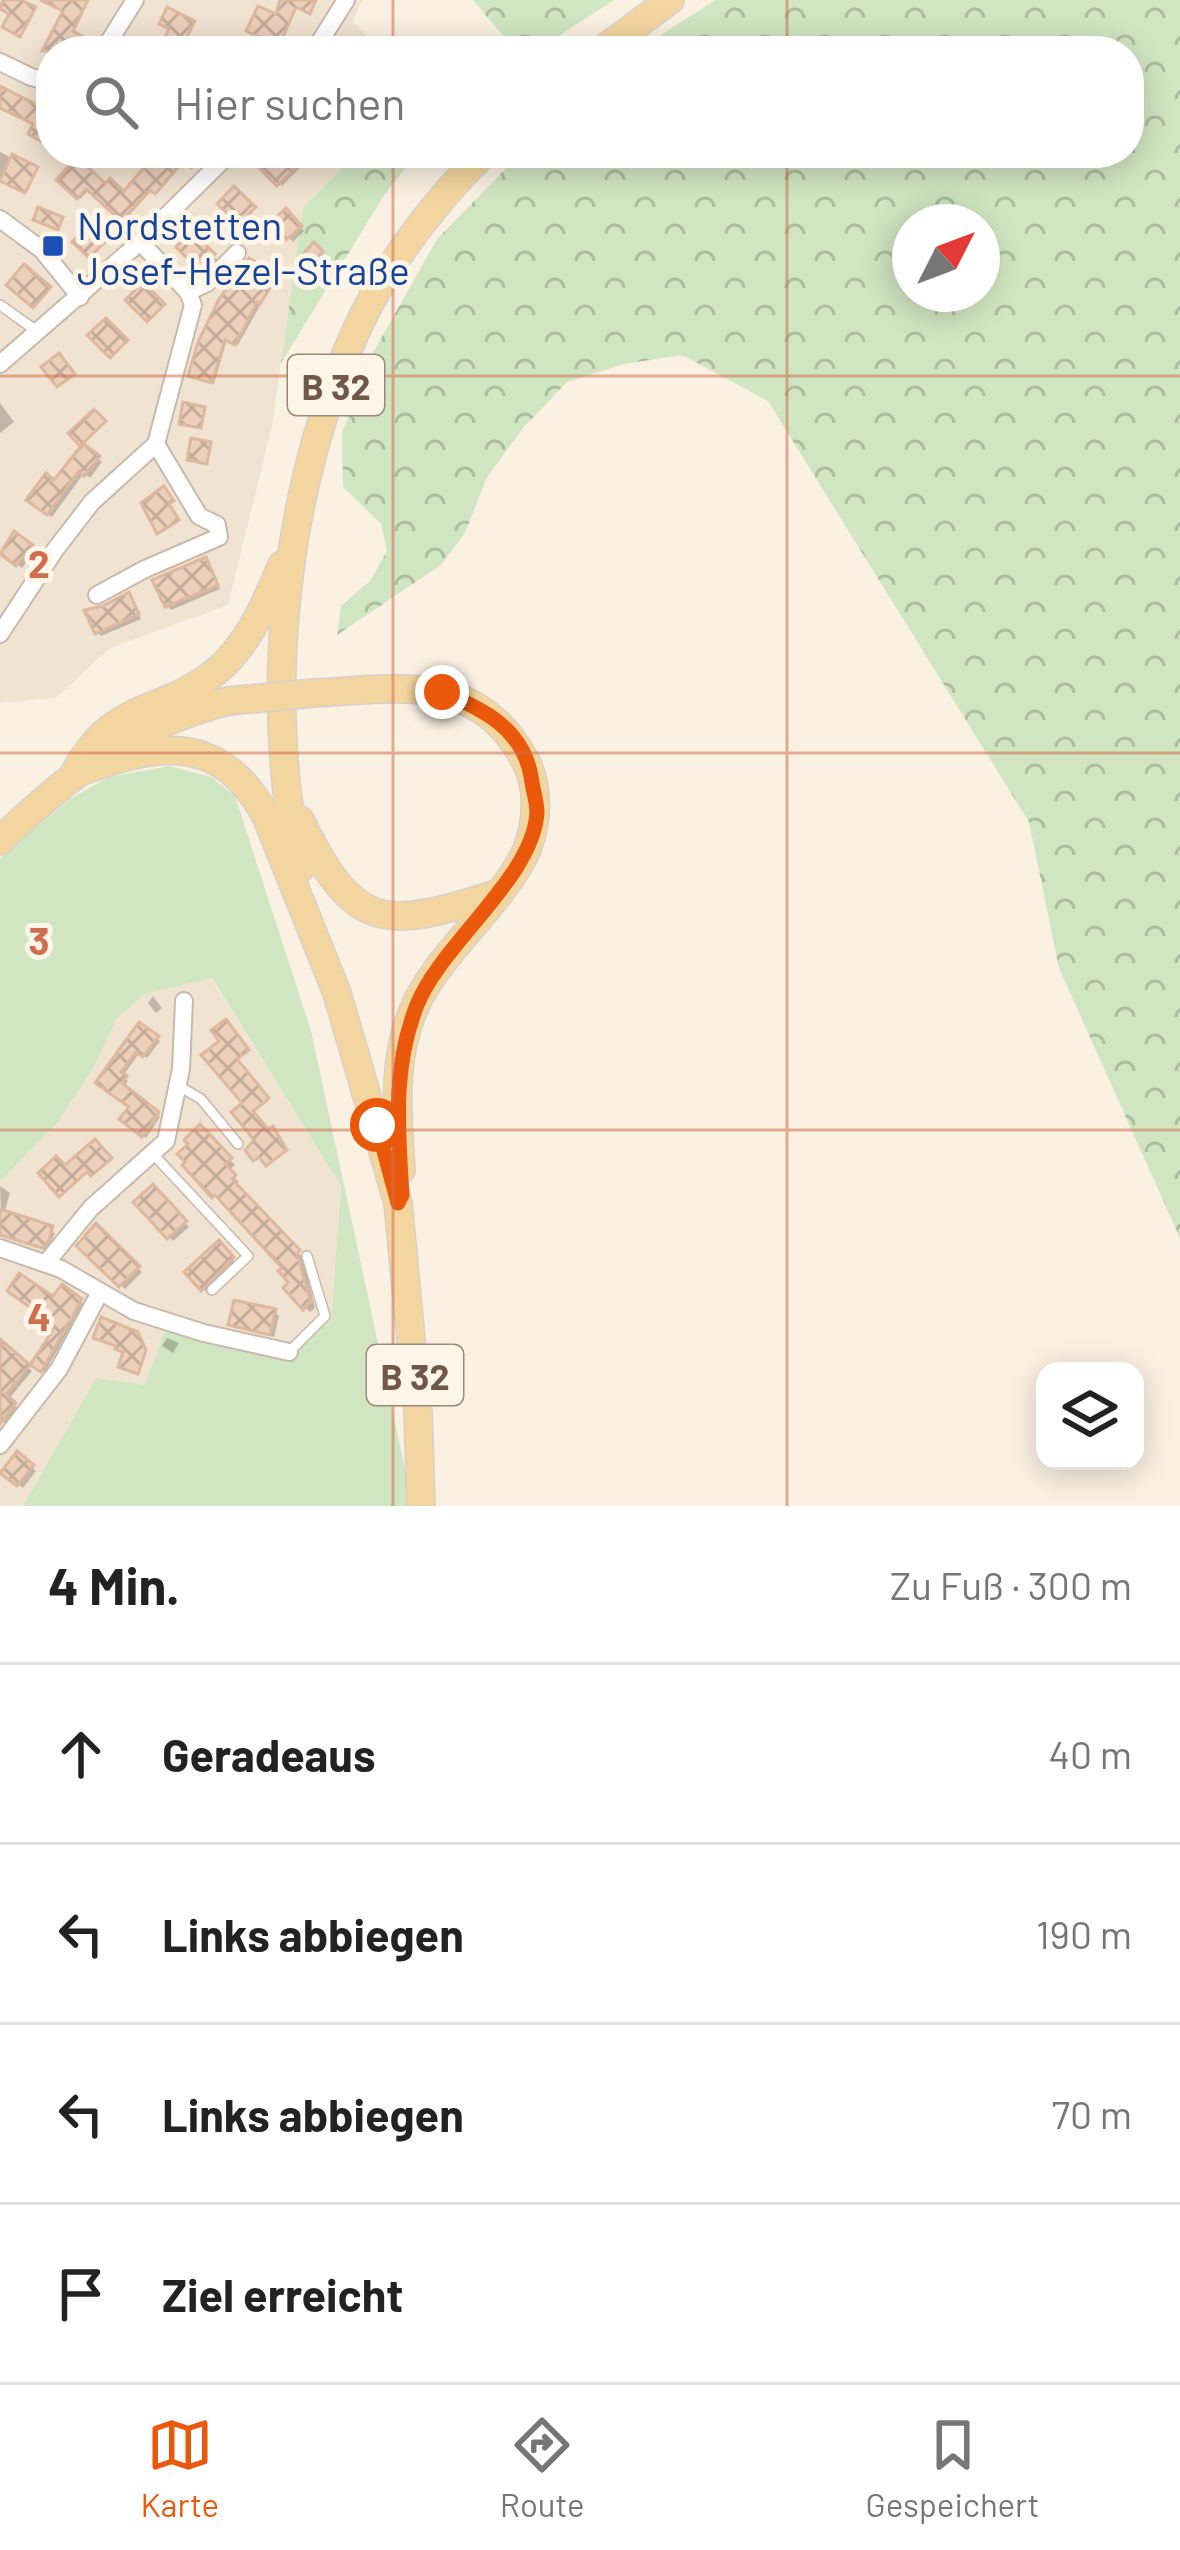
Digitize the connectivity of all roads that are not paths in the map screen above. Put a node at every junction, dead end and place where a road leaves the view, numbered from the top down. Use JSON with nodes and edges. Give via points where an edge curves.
{"nodes":[{"id":1,"x":135,"y":0,"type":"edge"},
{"id":2,"x":346,"y":0,"type":"edge"},
{"id":3,"x":670,"y":0,"type":"edge"},
{"id":4,"x":112,"y":36,"type":"edge"},
{"id":5,"x":323,"y":36,"type":"edge"},
{"id":6,"x":622,"y":36,"type":"edge"},
{"id":7,"x":0,"y":62,"type":"edge"},
{"id":8,"x":36,"y":78,"type":"edge"},
{"id":9,"x":215,"y":168,"type":"edge"},
{"id":10,"x":471,"y":168,"type":"edge"},
{"id":11,"x":0,"y":219,"type":"edge"},
{"id":12,"x":140,"y":242,"type":"junction"},
{"id":13,"x":237,"y":254,"type":"dead end"},
{"id":14,"x":188,"y":292,"type":"junction"},
{"id":15,"x":80,"y":297,"type":"junction"},
{"id":16,"x":0,"y":305,"type":"edge"},
{"id":17,"x":38,"y":332,"type":"junction"},
{"id":18,"x":0,"y":364,"type":"edge"},
{"id":19,"x":156,"y":444,"type":"junction"},
{"id":20,"x":299,"y":522,"type":"junction"},
{"id":21,"x":97,"y":595,"type":"dead end"},
{"id":22,"x":0,"y":634,"type":"edge"},
{"id":23,"x":74,"y":774,"type":"junction"},
{"id":24,"x":291,"y":802,"type":"junction"},
{"id":25,"x":0,"y":841,"type":"edge"},
{"id":26,"x":496,"y":894,"type":"junction"},
{"id":27,"x":314,"y":930,"type":"junction"},
{"id":28,"x":184,"y":1001,"type":"dead end"},
{"id":29,"x":179,"y":1086,"type":"junction"},
{"id":30,"x":238,"y":1144,"type":"dead end"},
{"id":31,"x":153,"y":1154,"type":"junction"},
{"id":32,"x":398,"y":1203,"type":"junction"},
{"id":33,"x":0,"y":1248,"type":"edge"},
{"id":34,"x":307,"y":1256,"type":"dead end"},
{"id":35,"x":46,"y":1263,"type":"junction"},
{"id":36,"x":212,"y":1290,"type":"dead end"},
{"id":37,"x":99,"y":1294,"type":"junction"},
{"id":38,"x":289,"y":1352,"type":"joint"},
{"id":39,"x":0,"y":1445,"type":"edge"},
{"id":40,"x":422,"y":1506,"type":"edge"}],
"edges":[{"from":1,"to":4,"type":"street"},
{"from":2,"to":5,"type":"street"},
{"from":3,"to":6,"type":"main road"},
{"from":7,"to":8,"type":"street"},
{"from":9,"to":12,"type":"street"},
{"from":10,"to":20,"type":"main road","number":"B 32","via":[[409,242],[356,330],[322,421]]},
{"from":11,"to":15,"type":"street","via":[[42,250]]},
{"from":12,"to":14,"type":"street"},
{"from":12,"to":15,"type":"street"},
{"from":13,"to":14,"type":"street"},
{"from":14,"to":19,"type":"street","via":[[191,322]]},
{"from":15,"to":17,"type":"street"},
{"from":16,"to":17,"type":"lane"},
{"from":17,"to":18,"type":"street"},
{"from":19,"to":21,"type":"street","via":[[219,537]]},
{"from":19,"to":22,"type":"street","via":[[92,502]]},
{"from":20,"to":23,"type":"main road","via":[[262,612],[225,664],[119,719]]},
{"from":20,"to":24,"type":"main road","number":"B 32","via":[[282,657]]},
{"from":23,"to":25,"type":"main road"},
{"from":23,"to":26,"type":"main road","bridge":true,"via":[[130,739],[228,701],[442,692],[488,710],[529,767],[537,813],[526,852]]},
{"from":23,"to":27,"type":"main road","via":[[170,748],[212,758],[254,794]]},
{"from":24,"to":26,"type":"main road","via":[[327,875],[377,913],[429,915]]},
{"from":24,"to":27,"type":"main road","number":"B 32"},
{"from":26,"to":32,"type":"main road","via":[[419,999],[401,1049]]},
{"from":27,"to":32,"type":"main road","number":"B 32"},
{"from":28,"to":29,"type":"street"},
{"from":29,"to":30,"type":"lane","via":[[201,1099]]},
{"from":29,"to":31,"type":"street","via":[[172,1129]]},
{"from":31,"to":35,"type":"street","via":[[91,1208]]},
{"from":31,"to":36,"type":"lane","via":[[248,1256]]},
{"from":32,"to":40,"type":"main road","number":"B 32"},
{"from":33,"to":35,"type":"street"},
{"from":34,"to":38,"type":"lane","via":[[325,1316]]},
{"from":35,"to":37,"type":"street"},
{"from":37,"to":38,"type":"street","via":[[182,1326]]},
{"from":37,"to":39,"type":"street","via":[[59,1369]]}]}
